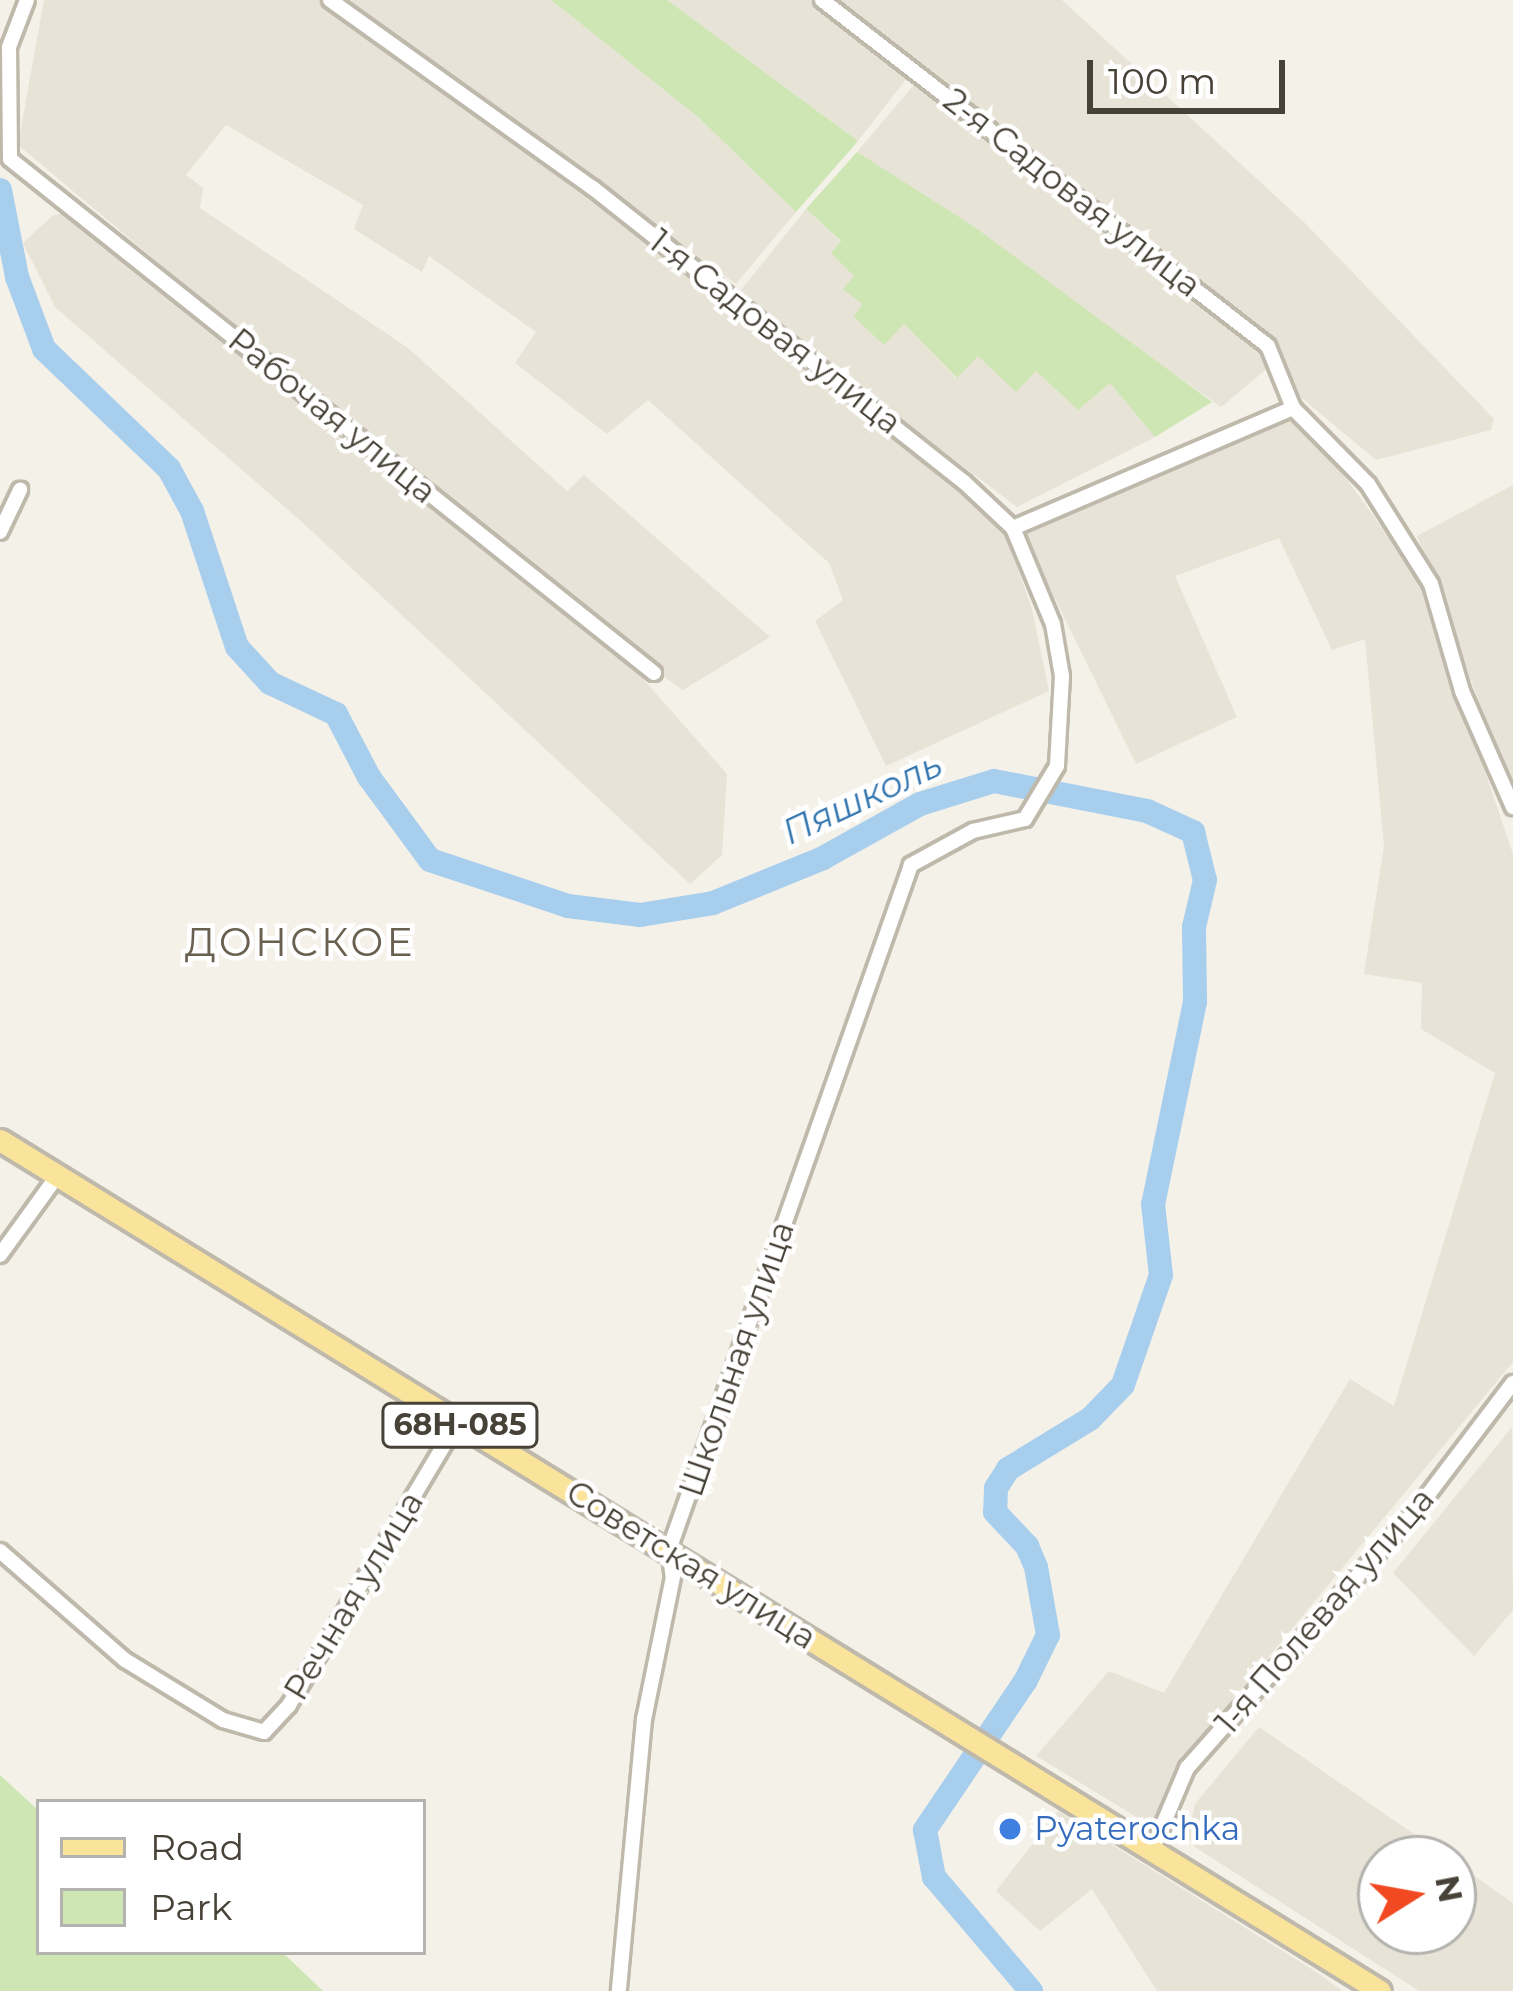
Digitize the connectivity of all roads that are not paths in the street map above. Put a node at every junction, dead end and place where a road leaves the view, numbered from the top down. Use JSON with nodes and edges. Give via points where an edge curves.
{"nodes":[{"id":1,"x":27,"y":0,"type":"edge"},
{"id":2,"x":331,"y":0,"type":"edge"},
{"id":3,"x":823,"y":0,"type":"edge"},
{"id":4,"x":5,"y":161,"type":"edge"},
{"id":5,"x":1293,"y":408,"type":"junction"},
{"id":6,"x":20,"y":490,"type":"dead end"},
{"id":7,"x":1013,"y":528,"type":"junction"},
{"id":8,"x":0,"y":532,"type":"edge"},
{"id":9,"x":654,"y":674,"type":"dead end"},
{"id":10,"x":1513,"y":807,"type":"edge"},
{"id":11,"x":1025,"y":819,"type":"joint"},
{"id":12,"x":0,"y":1140,"type":"edge"},
{"id":13,"x":58,"y":1175,"type":"junction"},
{"id":14,"x":0,"y":1255,"type":"edge"},
{"id":15,"x":1510,"y":1394,"type":"edge"},
{"id":16,"x":457,"y":1423,"type":"junction"},
{"id":17,"x":669,"y":1550,"type":"junction"},
{"id":18,"x":0,"y":1551,"type":"edge"},
{"id":19,"x":1153,"y":1848,"type":"junction"},
{"id":20,"x":619,"y":1991,"type":"edge"},
{"id":21,"x":1380,"y":1991,"type":"edge"}],
"edges":[{"from":1,"to":4,"type":"street","via":[[9,47]]},
{"from":2,"to":7,"type":"street","name":"1-я Садовая улица","via":[[593,188]]},
{"from":3,"to":5,"type":"street","name":"2-я Садовая улица","via":[[1268,346]]},
{"from":4,"to":9,"type":"street","name":"Рабочая улица"},
{"from":5,"to":7,"type":"street"},
{"from":5,"to":10,"type":"street","via":[[1368,484],[1431,584],[1462,691]]},
{"from":6,"to":8,"type":"street"},
{"from":7,"to":11,"type":"street","name":"1-я Садовая улица","via":[[1053,624],[1062,676],[1057,766]]},
{"from":11,"to":17,"type":"street","name":"Школьная улица","via":[[973,831],[911,865]]},
{"from":12,"to":13,"type":"main road","name":"Советская улица","number":"68Н-085"},
{"from":13,"to":14,"type":"street"},
{"from":13,"to":16,"type":"main road","name":"Советская улица","number":"68Н-085"},
{"from":15,"to":19,"type":"street","name":"1-я Полевая улица","via":[[1187,1768]]},
{"from":16,"to":17,"type":"main road","name":"Советская улица","number":"68Н-085"},
{"from":16,"to":18,"type":"street","name":"Речная улица","via":[[289,1705],[263,1732],[235,1726],[125,1660]]},
{"from":17,"to":19,"type":"main road","name":"Советская улица","number":"68Н-085"},
{"from":17,"to":20,"type":"street","name":"Школьная улица","via":[[673,1577],[644,1719]]},
{"from":19,"to":21,"type":"main road","name":"Советская улица","number":"68Н-085"}]}
